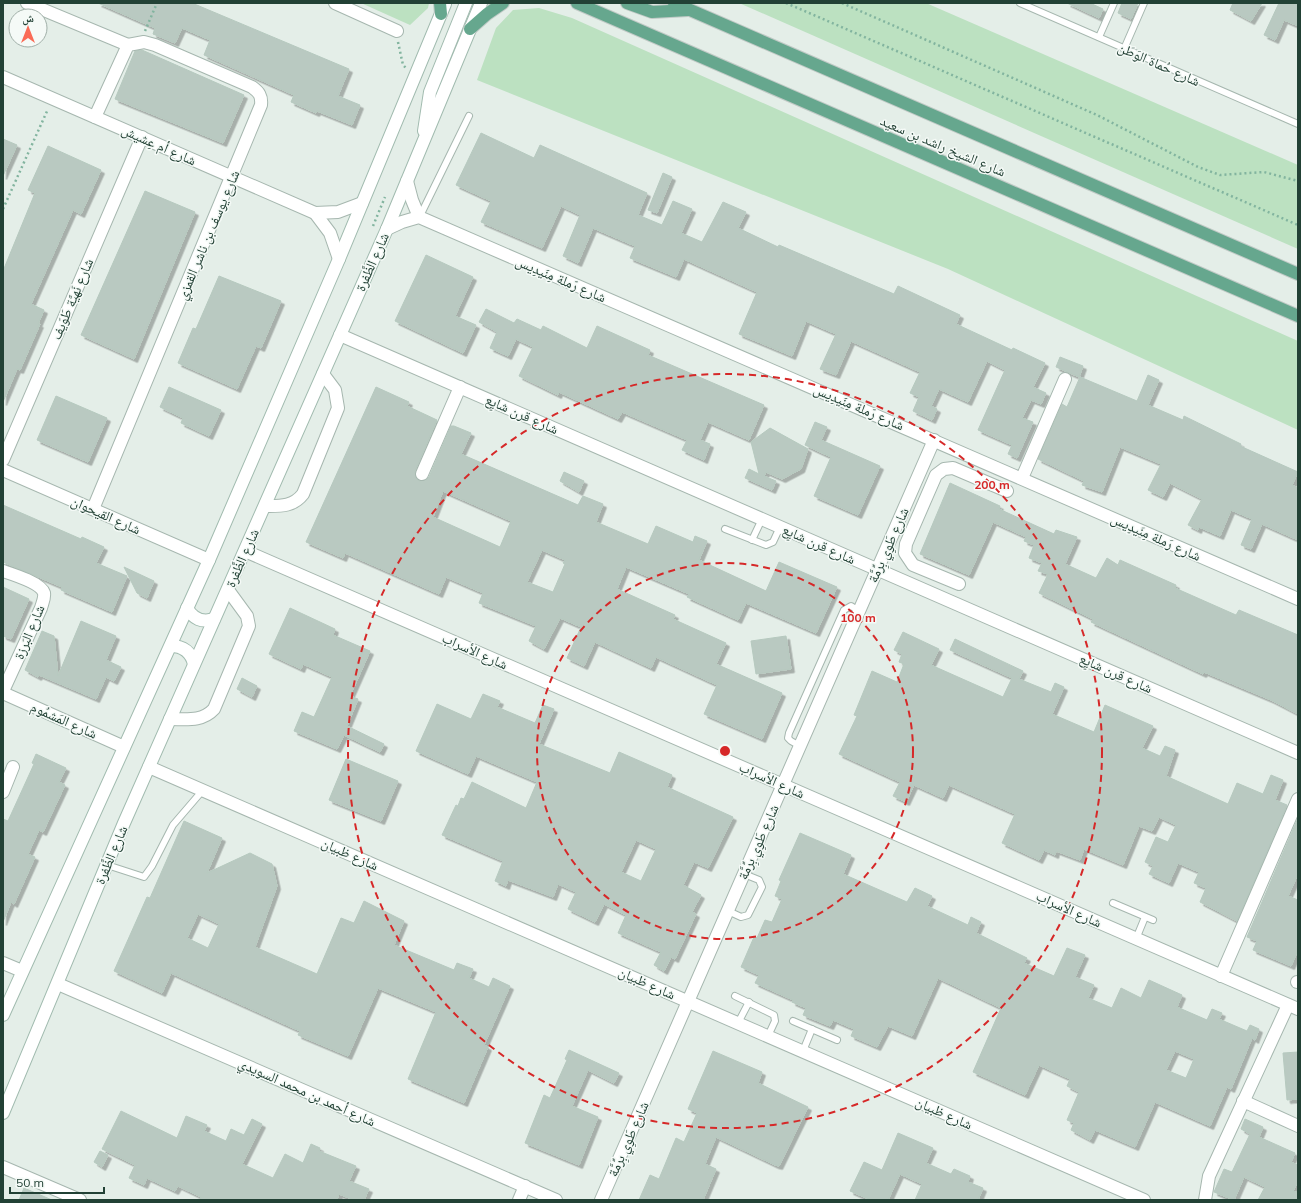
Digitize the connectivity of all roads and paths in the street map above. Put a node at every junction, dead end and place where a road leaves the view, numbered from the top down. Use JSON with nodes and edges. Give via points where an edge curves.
{"nodes":[{"id":1,"x":27,"y":3,"type":"edge"},
{"id":2,"x":156,"y":3,"type":"edge"},
{"id":3,"x":335,"y":3,"type":"edge"},
{"id":4,"x":466,"y":3,"type":"edge"},
{"id":5,"x":481,"y":3,"type":"edge"},
{"id":6,"x":503,"y":3,"type":"edge"},
{"id":7,"x":577,"y":3,"type":"edge"},
{"id":8,"x":627,"y":3,"type":"edge"},
{"id":9,"x":674,"y":3,"type":"edge"},
{"id":10,"x":786,"y":3,"type":"edge"},
{"id":11,"x":842,"y":3,"type":"edge"},
{"id":12,"x":1020,"y":3,"type":"edge"},
{"id":13,"x":1114,"y":3,"type":"edge"},
{"id":14,"x":1144,"y":3,"type":"edge"},
{"id":15,"x":442,"y":7,"type":"edge"},
{"id":16,"x":689,"y":10,"type":"junction"},
{"id":17,"x":470,"y":28,"type":"junction"},
{"id":18,"x":397,"y":31,"type":"joint"},
{"id":19,"x":1099,"y":37,"type":"junction"},
{"id":20,"x":132,"y":43,"type":"junction"},
{"id":21,"x":1124,"y":48,"type":"junction"},
{"id":22,"x":3,"y":76,"type":"edge"},
{"id":23,"x":415,"y":77,"type":"junction"},
{"id":24,"x":52,"y":98,"type":"junction"},
{"id":25,"x":469,"y":116,"type":"dead end"},
{"id":26,"x":95,"y":117,"type":"junction"},
{"id":27,"x":1298,"y":124,"type":"edge"},
{"id":28,"x":142,"y":137,"type":"junction"},
{"id":29,"x":423,"y":143,"type":"junction"},
{"id":30,"x":232,"y":177,"type":"junction"},
{"id":31,"x":407,"y":181,"type":"junction"},
{"id":32,"x":1298,"y":181,"type":"edge"},
{"id":33,"x":385,"y":197,"type":"dead end"},
{"id":34,"x":362,"y":203,"type":"junction"},
{"id":35,"x":3,"y":208,"type":"edge"},
{"id":36,"x":315,"y":213,"type":"junction"},
{"id":37,"x":419,"y":217,"type":"junction"},
{"id":38,"x":1298,"y":225,"type":"edge"},
{"id":39,"x":373,"y":226,"type":"dead end"},
{"id":40,"x":387,"y":229,"type":"junction"},
{"id":41,"x":339,"y":259,"type":"junction"},
{"id":42,"x":1298,"y":274,"type":"edge"},
{"id":43,"x":1298,"y":316,"type":"edge"},
{"id":44,"x":340,"y":335,"type":"junction"},
{"id":45,"x":323,"y":374,"type":"junction"},
{"id":46,"x":1065,"y":379,"type":"dead end"},
{"id":47,"x":460,"y":387,"type":"junction"},
{"id":48,"x":934,"y":440,"type":"junction"},
{"id":49,"x":3,"y":460,"type":"edge"},
{"id":50,"x":3,"y":470,"type":"edge"},
{"id":51,"x":422,"y":474,"type":"dead end"},
{"id":52,"x":1022,"y":478,"type":"junction"},
{"id":53,"x":1007,"y":491,"type":"dead end"},
{"id":54,"x":906,"y":503,"type":"junction"},
{"id":55,"x":265,"y":506,"type":"junction"},
{"id":56,"x":93,"y":509,"type":"junction"},
{"id":57,"x":921,"y":509,"type":"junction"},
{"id":58,"x":762,"y":519,"type":"junction"},
{"id":59,"x":780,"y":527,"type":"junction"},
{"id":60,"x":725,"y":529,"type":"dead end"},
{"id":61,"x":752,"y":540,"type":"junction"},
{"id":62,"x":245,"y":551,"type":"junction"},
{"id":63,"x":209,"y":560,"type":"junction"},
{"id":64,"x":877,"y":569,"type":"junction"},
{"id":65,"x":3,"y":571,"type":"edge"},
{"id":66,"x":959,"y":584,"type":"dead end"},
{"id":67,"x":228,"y":590,"type":"junction"},
{"id":68,"x":1298,"y":598,"type":"edge"},
{"id":69,"x":187,"y":608,"type":"junction"},
{"id":70,"x":214,"y":619,"type":"junction"},
{"id":71,"x":171,"y":646,"type":"junction"},
{"id":72,"x":194,"y":664,"type":"junction"},
{"id":73,"x":3,"y":692,"type":"edge"},
{"id":74,"x":170,"y":719,"type":"junction"},
{"id":75,"x":124,"y":748,"type":"junction"},
{"id":76,"x":1298,"y":753,"type":"edge"},
{"id":77,"x":13,"y":767,"type":"dead end"},
{"id":78,"x":149,"y":767,"type":"junction"},
{"id":79,"x":783,"y":785,"type":"junction"},
{"id":80,"x":203,"y":790,"type":"junction"},
{"id":81,"x":3,"y":792,"type":"edge"},
{"id":82,"x":1298,"y":799,"type":"edge"},
{"id":83,"x":107,"y":865,"type":"junction"},
{"id":84,"x":744,"y":874,"type":"junction"},
{"id":85,"x":1113,"y":903,"type":"dead end"},
{"id":86,"x":728,"y":911,"type":"junction"},
{"id":87,"x":1145,"y":917,"type":"junction"},
{"id":88,"x":1153,"y":920,"type":"dead end"},
{"id":89,"x":1136,"y":939,"type":"junction"},
{"id":90,"x":3,"y":963,"type":"edge"},
{"id":91,"x":22,"y":971,"type":"junction"},
{"id":92,"x":1222,"y":976,"type":"junction"},
{"id":93,"x":58,"y":984,"type":"junction"},
{"id":94,"x":735,"y":996,"type":"dead end"},
{"id":95,"x":688,"y":1001,"type":"junction"},
{"id":96,"x":749,"y":1002,"type":"junction"},
{"id":97,"x":1293,"y":1007,"type":"edge"},
{"id":98,"x":3,"y":1015,"type":"edge"},
{"id":99,"x":793,"y":1021,"type":"dead end"},
{"id":100,"x":738,"y":1023,"type":"junction"},
{"id":101,"x":812,"y":1029,"type":"junction"},
{"id":102,"x":768,"y":1036,"type":"junction"},
{"id":103,"x":837,"y":1040,"type":"dead end"},
{"id":104,"x":803,"y":1051,"type":"junction"},
{"id":105,"x":1243,"y":1101,"type":"junction"},
{"id":106,"x":3,"y":1113,"type":"edge"},
{"id":107,"x":1298,"y":1126,"type":"edge"},
{"id":108,"x":3,"y":1167,"type":"edge"},
{"id":109,"x":525,"y":1186,"type":"junction"},
{"id":110,"x":80,"y":1200,"type":"edge"},
{"id":111,"x":519,"y":1200,"type":"edge"},
{"id":112,"x":556,"y":1200,"type":"edge"},
{"id":113,"x":601,"y":1200,"type":"edge"},
{"id":114,"x":1144,"y":1200,"type":"edge"},
{"id":115,"x":1205,"y":1200,"type":"edge"}],
"edges":[{"from":1,"to":20,"type":"street","name":"شارع يوسف بن ناشر القمزي"},
{"from":2,"to":20,"type":"path","via":[[144,35]]},
{"from":3,"to":18,"type":"street"},
{"from":4,"to":29,"type":"street","via":[[430,92]]},
{"from":5,"to":17,"type":"street","name":"شارع الظَّفرة"},
{"from":6,"to":17,"type":"main road"},
{"from":7,"to":43,"type":"main road","name":"شارع الشيخ راشد بن سعيد"},
{"from":8,"to":16,"type":"main road","via":[[652,12]]},
{"from":9,"to":16,"type":"main road","name":"شارع الشيخ راشد بن سعيد"},
{"from":10,"to":38,"type":"path"},
{"from":11,"to":32,"type":"path","via":[[1097,115],[1198,167],[1220,175],[1264,172]]},
{"from":12,"to":19,"type":"lane","name":"شارع حُماة الوَطَن"},
{"from":13,"to":19,"type":"lane"},
{"from":14,"to":21,"type":"lane"},
{"from":15,"to":23,"type":"street","name":"شارع الظَّفرة"},
{"from":16,"to":42,"type":"main road","name":"شارع الشيخ راشد بن سعيد"},
{"from":17,"to":29,"type":"street","name":"شارع الظَّفرة"},
{"from":18,"to":23,"type":"path","via":[[403,65]]},
{"from":19,"to":21,"type":"lane","name":"شارع حُماة الوَطَن"},
{"from":20,"to":26,"type":"street"},
{"from":20,"to":30,"type":"street","name":"شارع يوسف بن ناشر القمزي","via":[[155,45],[252,87],[260,94],[261,105]]},
{"from":21,"to":27,"type":"lane","name":"شارع حُماة الوَطَن"},
{"from":22,"to":24,"type":"street","name":"شارع أم عِشيش"},
{"from":23,"to":34,"type":"street","name":"شارع الظَّفرة"},
{"from":24,"to":26,"type":"street","name":"شارع أم عِشيش"},
{"from":24,"to":35,"type":"path"},
{"from":25,"to":37,"type":"lane"},
{"from":26,"to":28,"type":"street","name":"شارع أم عِشيش"},
{"from":28,"to":30,"type":"street","name":"شارع أم عِشيش"},
{"from":28,"to":49,"type":"street","name":"شارع نَهيَّة طَوَيف"},
{"from":29,"to":31,"type":"street","name":"شارع الظَّفرة"},
{"from":30,"to":36,"type":"street","name":"شارع أم عِشيش"},
{"from":30,"to":56,"type":"street","name":"شارع يوسف بن ناشر القمزي"},
{"from":31,"to":37,"type":"street"},
{"from":31,"to":40,"type":"street","name":"شارع الظَّفرة"},
{"from":33,"to":39,"type":"path"},
{"from":34,"to":36,"type":"street","name":"شارع أم عِشيش","via":[[338,212]]},
{"from":34,"to":41,"type":"street","name":"شارع الظَّفرة"},
{"from":36,"to":41,"type":"street","name":"شارع أم عِشيش","via":[[330,233]]},
{"from":37,"to":40,"type":"street"},
{"from":37,"to":48,"type":"street","name":"شارع رَملة مِنَيدِيس"},
{"from":40,"to":44,"type":"street","name":"شارع الظَّفرة"},
{"from":41,"to":63,"type":"street","name":"شارع الظَّفرة"},
{"from":44,"to":45,"type":"street","name":"شارع الظَّفرة"},
{"from":44,"to":47,"type":"street","name":"شارع قرن شايِع"},
{"from":45,"to":55,"type":"street","name":"شارع الظَّفرة"},
{"from":45,"to":55,"type":"street","via":[[335,390],[338,408],[303,494],[289,505]]},
{"from":46,"to":52,"type":"street"},
{"from":47,"to":51,"type":"street"},
{"from":47,"to":58,"type":"street","name":"شارع قرن شايِع"},
{"from":48,"to":52,"type":"street","name":"شارع رَملة مِنَيدِيس"},
{"from":48,"to":54,"type":"street","name":"شارع طَوِي بِرِّمَّة"},
{"from":50,"to":56,"type":"street","name":"شارع القيحوان"},
{"from":52,"to":68,"type":"street","name":"شارع رَملة مِنَيدِيس"},
{"from":53,"to":57,"type":"street","via":[[957,469],[948,468],[936,475]]},
{"from":54,"to":57,"type":"street"},
{"from":54,"to":64,"type":"street","name":"شارع طَوِي بِرِّمَّة"},
{"from":55,"to":62,"type":"street","name":"شارع الظَّفرة"},
{"from":56,"to":63,"type":"street","name":"شارع القيحوان"},
{"from":57,"to":66,"type":"street","via":[[906,544],[906,558],[913,564]]},
{"from":58,"to":59,"type":"street","name":"شارع قرن شايِع"},
{"from":58,"to":61,"type":"lane"},
{"from":59,"to":61,"type":"lane","via":[[770,544],[763,545]]},
{"from":59,"to":64,"type":"street","name":"شارع قرن شايِع"},
{"from":60,"to":61,"type":"lane"},
{"from":62,"to":67,"type":"street","name":"شارع الظَّفرة"},
{"from":62,"to":79,"type":"street","name":"شارع الأسراب"},
{"from":63,"to":69,"type":"street","name":"شارع الظَّفرة"},
{"from":64,"to":76,"type":"street","name":"شارع قرن شايِع"},
{"from":64,"to":79,"type":"street","name":"شارع طَوِي بِرِّمَّة"},
{"from":65,"to":73,"type":"street","name":"شارع البَرزة","via":[[33,583],[44,593],[41,608]]},
{"from":67,"to":70,"type":"street","name":"شارع الظَّفرة"},
{"from":67,"to":74,"type":"street","via":[[247,616],[249,626],[214,709],[200,719]]},
{"from":69,"to":70,"type":"street","via":[[198,620]]},
{"from":69,"to":71,"type":"street","name":"شارع الظَّفرة"},
{"from":70,"to":72,"type":"street","name":"شارع الظَّفرة"},
{"from":71,"to":72,"type":"street","via":[[186,650],[193,658]]},
{"from":71,"to":75,"type":"street","name":"شارع الظَّفرة"},
{"from":72,"to":74,"type":"street","name":"شارع الظَّفرة"},
{"from":73,"to":75,"type":"street","name":"شارع المَشمُوم"},
{"from":74,"to":78,"type":"street","name":"شارع الظَّفرة"},
{"from":75,"to":91,"type":"street","name":"شارع الظَّفرة"},
{"from":77,"to":81,"type":"street"},
{"from":78,"to":80,"type":"street","name":"شارع ظبيان"},
{"from":78,"to":83,"type":"street","name":"شارع الظَّفرة"},
{"from":79,"to":84,"type":"street","name":"شارع طَوِي بِرِّمَّة"},
{"from":79,"to":89,"type":"street","name":"شارع الأسراب"},
{"from":80,"to":83,"type":"lane","via":[[173,825],[152,866],[144,876],[136,876]]},
{"from":80,"to":95,"type":"street","name":"شارع ظبيان"},
{"from":82,"to":92,"type":"street"},
{"from":83,"to":93,"type":"street","name":"شارع الظَّفرة"},
{"from":84,"to":86,"type":"street","name":"شارع طَوِي بِرِّمَّة"},
{"from":84,"to":86,"type":"lane","via":[[759,880],[762,887],[748,915],[741,917]]},
{"from":85,"to":87,"type":"lane"},
{"from":86,"to":95,"type":"street","name":"شارع طَوِي بِرِّمَّة"},
{"from":87,"to":88,"type":"lane"},
{"from":87,"to":89,"type":"lane"},
{"from":89,"to":92,"type":"street","name":"شارع الأسراب"},
{"from":90,"to":91,"type":"street"},
{"from":91,"to":98,"type":"street","name":"شارع الظَّفرة"},
{"from":92,"to":97,"type":"street","name":"شارع الأسراب"},
{"from":93,"to":106,"type":"street","name":"شارع الظَّفرة"},
{"from":93,"to":109,"type":"street","name":"شارع أحمد بن محمد السويدي"},
{"from":94,"to":96,"type":"lane"},
{"from":95,"to":100,"type":"street","name":"شارع ظبيان"},
{"from":95,"to":113,"type":"street","name":"شارع طَوِي بِرِّمَّة"},
{"from":96,"to":100,"type":"lane"},
{"from":96,"to":102,"type":"lane","via":[[774,1014],[775,1021]]},
{"from":97,"to":105,"type":"street"},
{"from":99,"to":101,"type":"lane"},
{"from":100,"to":102,"type":"street","name":"شارع ظبيان"},
{"from":101,"to":103,"type":"lane"},
{"from":101,"to":104,"type":"lane"},
{"from":102,"to":104,"type":"street","name":"شارع ظبيان"},
{"from":104,"to":114,"type":"street","name":"شارع ظبيان"},
{"from":105,"to":107,"type":"street"},
{"from":105,"to":115,"type":"street","via":[[1209,1176]]},
{"from":108,"to":110,"type":"street"},
{"from":109,"to":111,"type":"street"},
{"from":109,"to":112,"type":"street","name":"شارع أحمد بن محمد السويدي"}]}
